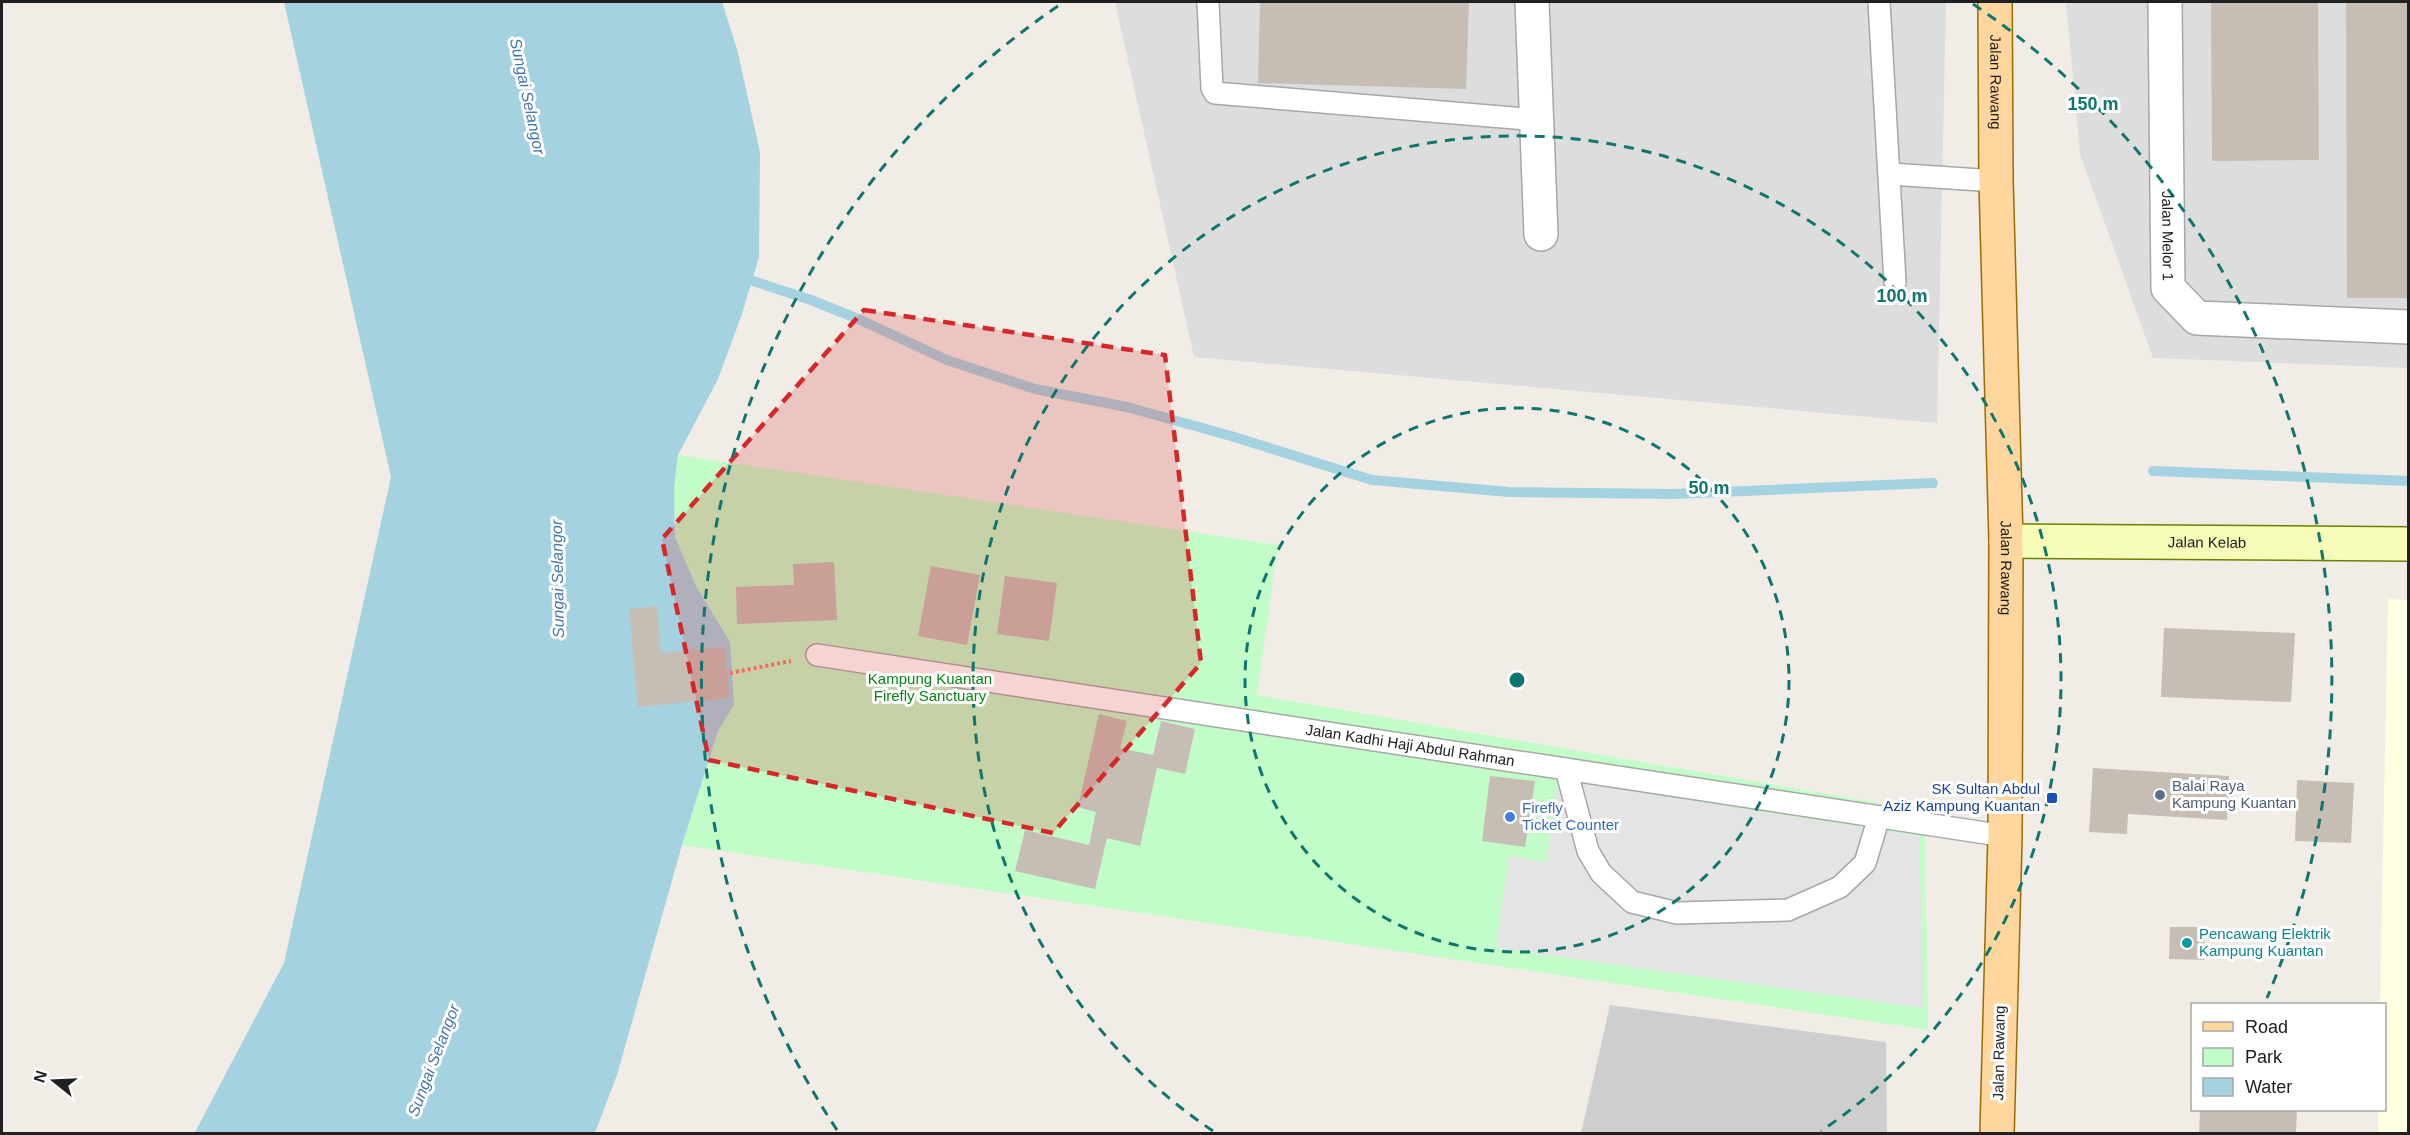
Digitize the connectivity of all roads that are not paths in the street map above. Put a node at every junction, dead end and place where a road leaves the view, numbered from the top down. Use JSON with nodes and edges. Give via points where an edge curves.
{"nodes":[{"id":1,"x":1208,"y":2,"type":"edge"},
{"id":2,"x":1532,"y":2,"type":"edge"},
{"id":3,"x":1879,"y":2,"type":"edge"},
{"id":4,"x":1995,"y":2,"type":"edge"},
{"id":5,"x":2165,"y":2,"type":"edge"},
{"id":6,"x":1537,"y":120,"type":"junction"},
{"id":7,"x":1890,"y":174,"type":"junction"},
{"id":8,"x":1996,"y":181,"type":"junction"},
{"id":9,"x":1541,"y":234,"type":"dead end"},
{"id":10,"x":1895,"y":282,"type":"dead end"},
{"id":11,"x":2409,"y":327,"type":"edge"},
{"id":12,"x":2006,"y":542,"type":"junction"},
{"id":13,"x":2409,"y":544,"type":"edge"},
{"id":14,"x":816,"y":655,"type":"road end"},
{"id":15,"x":1566,"y":770,"type":"junction"},
{"id":16,"x":1879,"y":817,"type":"junction"},
{"id":17,"x":2005,"y":836,"type":"junction"},
{"id":18,"x":1997,"y":1134,"type":"edge"}],
"edges":[{"from":1,"to":6,"type":"lane","via":[[1215,93]]},
{"from":2,"to":6,"type":"street"},
{"from":3,"to":7,"type":"lane"},
{"from":4,"to":8,"type":"main road","name":"Jalan Rawang"},
{"from":5,"to":11,"type":"street","name":"Jalan Melor 1","via":[[2168,288],[2197,318]]},
{"from":6,"to":9,"type":"street"},
{"from":7,"to":8,"type":"lane"},
{"from":7,"to":10,"type":"lane"},
{"from":8,"to":12,"type":"main road","name":"Jalan Rawang"},
{"from":12,"to":13,"type":"street","name":"Jalan Kelab"},
{"from":12,"to":17,"type":"main road","name":"Jalan Rawang"},
{"from":14,"to":15,"type":"lane","name":"Jalan Kadhi Haji Abdul Rahman"},
{"from":15,"to":16,"type":"lane","name":"Jalan Kadhi Haji Abdul Rahman"},
{"from":15,"to":16,"type":"lane","via":[[1588,851],[1600,873],[1632,902],[1677,913],[1788,910],[1840,887],[1865,863]]},
{"from":16,"to":17,"type":"lane","name":"Jalan Kadhi Haji Abdul Rahman"},
{"from":17,"to":18,"type":"main road","name":"Jalan Rawang"}]}
